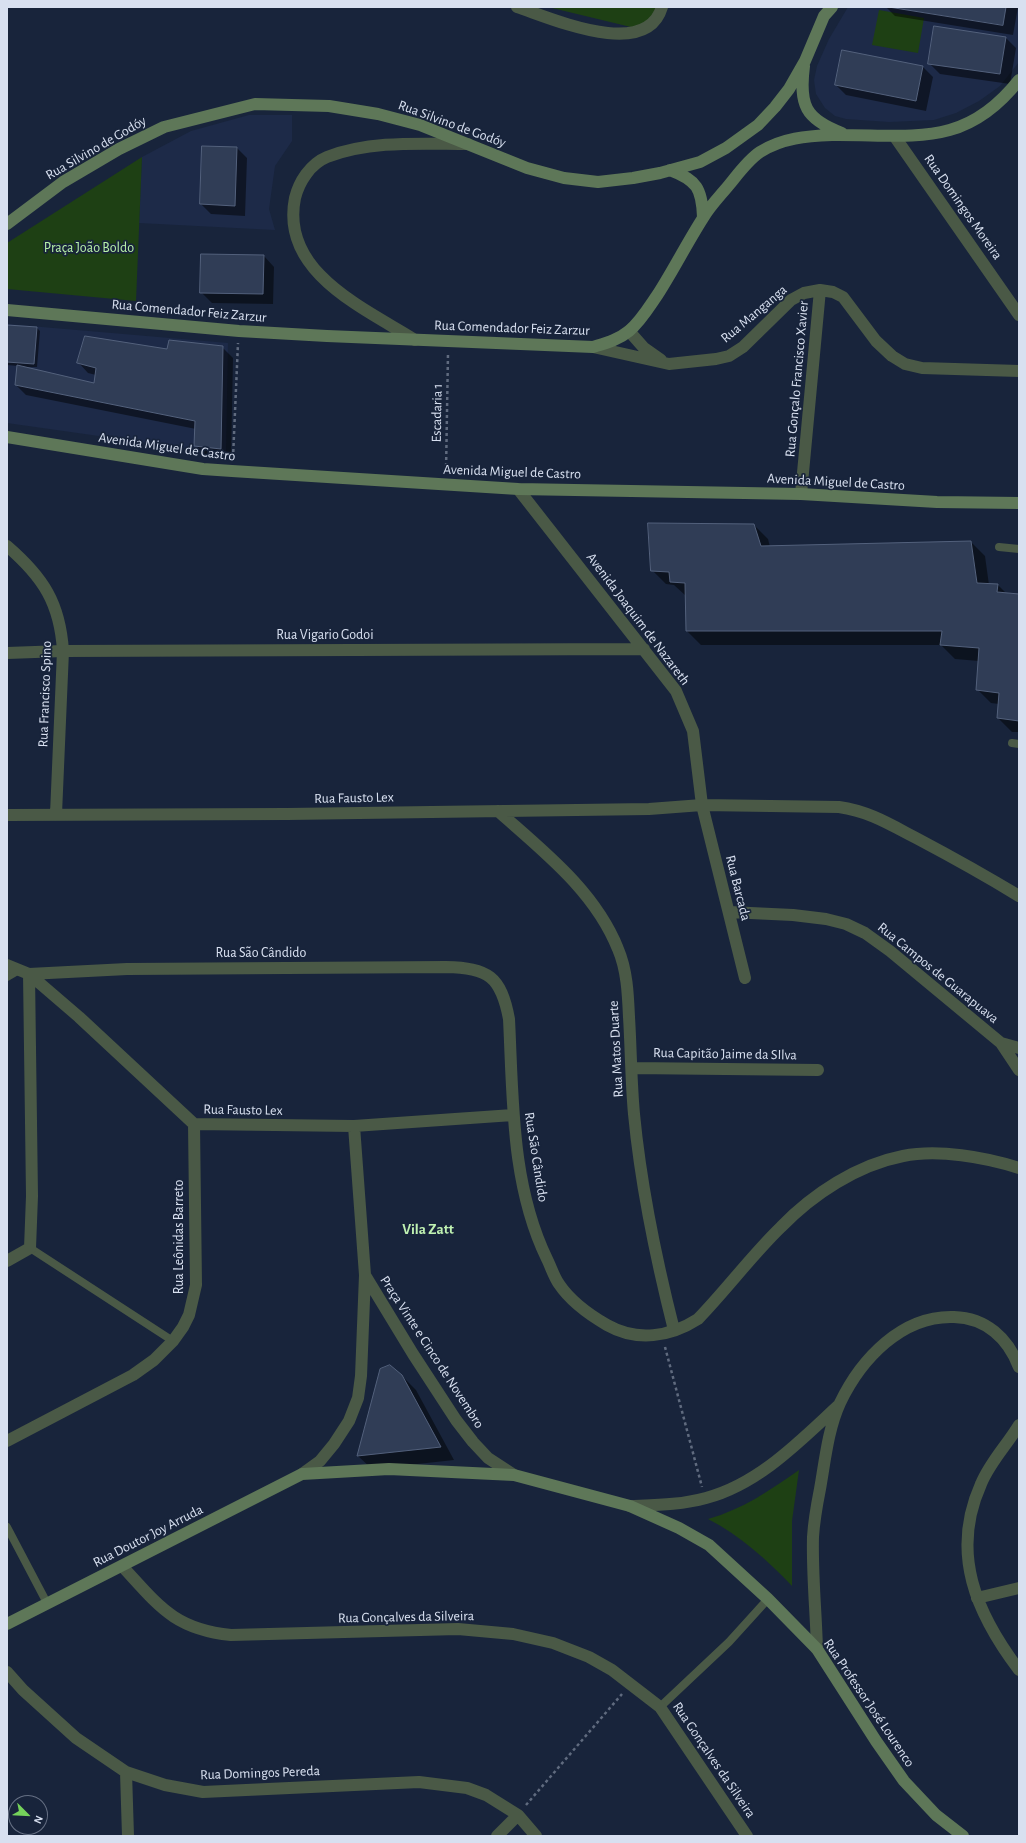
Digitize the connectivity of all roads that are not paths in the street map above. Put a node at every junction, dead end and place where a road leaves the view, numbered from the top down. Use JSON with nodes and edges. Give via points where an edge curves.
{"nodes":[{"id":1,"x":517,"y":7,"type":"edge"},
{"id":2,"x":662,"y":7,"type":"edge"},
{"id":3,"x":832,"y":7,"type":"edge"},
{"id":4,"x":822,"y":12,"type":"edge"},
{"id":5,"x":805,"y":61,"type":"junction"},
{"id":6,"x":1019,"y":80,"type":"edge"},
{"id":7,"x":849,"y":135,"type":"junction"},
{"id":8,"x":895,"y":137,"type":"junction"},
{"id":9,"x":469,"y":144,"type":"junction"},
{"id":10,"x":670,"y":170,"type":"junction"},
{"id":11,"x":703,"y":217,"type":"junction"},
{"id":12,"x":7,"y":224,"type":"edge"},
{"id":13,"x":820,"y":290,"type":"junction"},
{"id":14,"x":7,"y":310,"type":"edge"},
{"id":15,"x":1019,"y":315,"type":"edge"},
{"id":16,"x":629,"y":331,"type":"junction"},
{"id":17,"x":415,"y":340,"type":"junction"},
{"id":18,"x":593,"y":347,"type":"junction"},
{"id":19,"x":669,"y":364,"type":"junction"},
{"id":20,"x":1019,"y":371,"type":"edge"},
{"id":21,"x":7,"y":437,"type":"edge"},
{"id":22,"x":518,"y":489,"type":"junction"},
{"id":23,"x":802,"y":494,"type":"junction"},
{"id":24,"x":1019,"y":503,"type":"edge"},
{"id":25,"x":7,"y":546,"type":"edge"},
{"id":26,"x":999,"y":547,"type":"dead end"},
{"id":27,"x":1019,"y":549,"type":"edge"},
{"id":28,"x":644,"y":649,"type":"junction"},
{"id":29,"x":63,"y":651,"type":"junction"},
{"id":30,"x":7,"y":653,"type":"edge"},
{"id":31,"x":702,"y":805,"type":"junction"},
{"id":32,"x":498,"y":811,"type":"junction"},
{"id":33,"x":56,"y":814,"type":"junction"},
{"id":34,"x":7,"y":815,"type":"edge"},
{"id":35,"x":1019,"y":896,"type":"edge"},
{"id":36,"x":729,"y":912,"type":"junction"},
{"id":37,"x":7,"y":964,"type":"edge"},
{"id":38,"x":24,"y":972,"type":"junction"},
{"id":39,"x":7,"y":977,"type":"edge"},
{"id":40,"x":745,"y":978,"type":"dead end"},
{"id":41,"x":1001,"y":1043,"type":"junction"},
{"id":42,"x":1019,"y":1048,"type":"edge"},
{"id":43,"x":632,"y":1068,"type":"junction"},
{"id":44,"x":818,"y":1070,"type":"dead end"},
{"id":45,"x":1019,"y":1070,"type":"edge"},
{"id":46,"x":513,"y":1114,"type":"junction"},
{"id":47,"x":194,"y":1124,"type":"junction"},
{"id":48,"x":354,"y":1126,"type":"junction"},
{"id":49,"x":1019,"y":1168,"type":"edge"},
{"id":50,"x":30,"y":1248,"type":"junction"},
{"id":51,"x":7,"y":1261,"type":"edge"},
{"id":52,"x":365,"y":1275,"type":"junction"},
{"id":53,"x":674,"y":1330,"type":"junction"},
{"id":54,"x":173,"y":1341,"type":"junction"},
{"id":55,"x":1019,"y":1367,"type":"edge"},
{"id":56,"x":840,"y":1404,"type":"junction"},
{"id":57,"x":1019,"y":1425,"type":"edge"},
{"id":58,"x":7,"y":1441,"type":"edge"},
{"id":59,"x":302,"y":1474,"type":"junction"},
{"id":60,"x":514,"y":1475,"type":"junction"},
{"id":61,"x":630,"y":1506,"type":"junction"},
{"id":62,"x":7,"y":1527,"type":"edge"},
{"id":63,"x":122,"y":1566,"type":"junction"},
{"id":64,"x":1019,"y":1588,"type":"edge"},
{"id":65,"x":977,"y":1598,"type":"junction"},
{"id":66,"x":768,"y":1599,"type":"junction"},
{"id":67,"x":47,"y":1603,"type":"junction"},
{"id":68,"x":7,"y":1624,"type":"edge"},
{"id":69,"x":817,"y":1649,"type":"junction"},
{"id":70,"x":1019,"y":1670,"type":"edge"},
{"id":71,"x":7,"y":1672,"type":"edge"},
{"id":72,"x":660,"y":1707,"type":"junction"},
{"id":73,"x":126,"y":1772,"type":"junction"},
{"id":74,"x":518,"y":1815,"type":"junction"},
{"id":75,"x":128,"y":1836,"type":"edge"},
{"id":76,"x":497,"y":1836,"type":"edge"},
{"id":77,"x":536,"y":1836,"type":"edge"},
{"id":78,"x":747,"y":1836,"type":"edge"},
{"id":79,"x":963,"y":1836,"type":"edge"}],
"edges":[{"from":1,"to":2,"type":"street","via":[[595,32],[619,34],[634,33],[650,26]]},
{"from":3,"to":4,"type":"main road"},
{"from":4,"to":5,"type":"main road"},
{"from":5,"to":7,"type":"main road","via":[[802,83],[803,99],[808,110],[815,120],[826,127]]},
{"from":5,"to":10,"type":"main road","name":"Rua Silvino de Godóy","via":[[789,89],[758,125],[726,148],[700,162]]},
{"from":6,"to":8,"type":"main road","name":"Rua Comendador Feiz Zarzur","via":[[1004,98],[980,117],[957,128],[929,135]]},
{"from":7,"to":8,"type":"main road","name":"Rua Comendador Feiz Zarzur"},
{"from":7,"to":11,"type":"main road","name":"Rua Comendador Feiz Zarzur","via":[[806,136],[782,141],[759,152]]},
{"from":8,"to":15,"type":"street","name":"Rua Domingos Moreira"},
{"from":9,"to":10,"type":"main road","name":"Rua Silvino de Godóy","via":[[527,168],[564,178],[598,182]]},
{"from":9,"to":12,"type":"main road","name":"Rua Silvino de Godóy","via":[[420,125],[378,114],[329,106],[255,104],[158,130],[63,182]]},
{"from":9,"to":17,"type":"street","via":[[410,144],[358,148],[326,158],[308,171],[297,189],[293,208],[295,230],[305,256],[315,271],[339,293]]},
{"from":10,"to":11,"type":"main road","via":[[693,181],[699,189],[703,201]]},
{"from":11,"to":16,"type":"main road","name":"Rua Comendador Feiz Zarzur","via":[[690,243],[644,316]]},
{"from":13,"to":19,"type":"street","name":"Rua Manganga","via":[[804,293],[791,300],[743,347],[728,356]]},
{"from":13,"to":20,"type":"street","name":"Rua Manganga","via":[[844,297],[876,341],[905,364],[922,368]]},
{"from":13,"to":23,"type":"street","name":"Rua Gonçalo Francisco Xavier"},
{"from":14,"to":17,"type":"main road","name":"Rua Comendador Feiz Zarzur","via":[[239,331]]},
{"from":16,"to":18,"type":"main road","name":"Rua Comendador Feiz Zarzur","via":[[617,340]]},
{"from":16,"to":19,"type":"street","via":[[644,348]]},
{"from":17,"to":18,"type":"main road","name":"Rua Comendador Feiz Zarzur"},
{"from":18,"to":19,"type":"street","name":"Rua Manganga"},
{"from":21,"to":22,"type":"main road","name":"Avenida Miguel de Castro","via":[[203,470]]},
{"from":22,"to":23,"type":"main road","name":"Avenida Miguel de Castro"},
{"from":22,"to":28,"type":"street","name":"Avenida Joaquim de Nazareth"},
{"from":23,"to":24,"type":"main road","name":"Avenida Miguel de Castro","via":[[936,502]]},
{"from":25,"to":29,"type":"street","name":"Rua Francisco Spino","via":[[22,559],[45,587],[56,607]]},
{"from":26,"to":27,"type":"lane"},
{"from":28,"to":29,"type":"street","name":"Rua Vigario Godoi"},
{"from":28,"to":31,"type":"street","name":"Avenida Joaquim de Nazareth","via":[[676,691],[693,731]]},
{"from":29,"to":30,"type":"street","name":"Rua Vigario Godoi"},
{"from":29,"to":33,"type":"street","name":"Rua Francisco Spino"},
{"from":31,"to":32,"type":"street","name":"Rua Fausto Lex","via":[[649,809]]},
{"from":31,"to":35,"type":"street","via":[[839,807],[858,810],[971,867]]},
{"from":31,"to":36,"type":"street","name":"Rua Barcada"},
{"from":32,"to":33,"type":"street","name":"Rua Fausto Lex"},
{"from":32,"to":43,"type":"street","name":"Rua Matos Duarte","via":[[570,876],[602,916],[618,949],[627,980]]},
{"from":33,"to":34,"type":"street","name":"Rua Fausto Lex"},
{"from":36,"to":40,"type":"street","name":"Rua Barcada"},
{"from":36,"to":41,"type":"street","name":"Rua Campos de Guarapuava","via":[[826,919],[846,924],[865,933]]},
{"from":37,"to":38,"type":"street","name":"Rua Fausto Lex"},
{"from":38,"to":39,"type":"lane"},
{"from":38,"to":46,"type":"street","name":"Rua São Cândido","via":[[446,967],[477,970],[494,981],[506,1004],[509,1019]]},
{"from":38,"to":47,"type":"street","name":"Rua Fausto Lex","via":[[101,1036]]},
{"from":38,"to":50,"type":"street","via":[[32,1196]]},
{"from":41,"to":42,"type":"street"},
{"from":41,"to":45,"type":"street","name":"Rua Campos de Guarapuava"},
{"from":43,"to":44,"type":"street","name":"Rua Capitão Jaime da SIlva"},
{"from":43,"to":53,"type":"street","name":"Rua Matos Duarte","via":[[640,1162],[656,1257]]},
{"from":46,"to":48,"type":"street","name":"Rua Fausto Lex"},
{"from":46,"to":53,"type":"street","name":"Rua São Cândido","via":[[524,1196],[539,1244],[558,1283],[576,1304],[614,1329],[633,1334],[662,1335]]},
{"from":47,"to":48,"type":"street","name":"Rua Fausto Lex"},
{"from":47,"to":54,"type":"street","name":"Rua Leônidas Barreto","via":[[196,1285],[189,1315]]},
{"from":48,"to":52,"type":"street","name":"Praça Vinte e Cinco de Novembro"},
{"from":49,"to":53,"type":"street","name":"Rua São Cândido","via":[[1002,1162],[930,1154],[901,1156],[862,1169],[805,1204],[698,1319],[688,1326]]},
{"from":50,"to":51,"type":"street"},
{"from":50,"to":54,"type":"lane"},
{"from":52,"to":59,"type":"street","name":"Praça Vinte e Cinco de Novembro","via":[[362,1369],[358,1398],[349,1420],[334,1444],[320,1461]]},
{"from":52,"to":60,"type":"street","name":"Praça Vinte e Cinco de Novembro","via":[[456,1420],[488,1458]]},
{"from":54,"to":58,"type":"street","name":"Rua Leônidas Barreto","via":[[154,1360],[133,1375]]},
{"from":55,"to":56,"type":"street","via":[[1006,1343],[996,1331],[985,1324],[955,1316],[923,1320],[893,1336],[876,1352],[860,1371]]},
{"from":56,"to":61,"type":"street","via":[[795,1445],[731,1490],[706,1498],[663,1505]]},
{"from":56,"to":69,"type":"street","via":[[826,1455],[813,1536]]},
{"from":57,"to":65,"type":"street","via":[[981,1483],[972,1508],[967,1558]]},
{"from":59,"to":60,"type":"main road","name":"Rua Professor José Lourenco","via":[[389,1469]]},
{"from":59,"to":63,"type":"main road","name":"Rua Doutor Joy Arruda"},
{"from":60,"to":61,"type":"main road","name":"Rua Professor José Lourenco"},
{"from":61,"to":66,"type":"main road","name":"Rua Professor José Lourenco","via":[[710,1545]]},
{"from":62,"to":67,"type":"lane"},
{"from":63,"to":67,"type":"main road","name":"Rua Doutor Joy Arruda"},
{"from":63,"to":72,"type":"street","name":"Rua Gonçalves da Silveira","via":[[160,1607],[182,1623],[209,1633],[231,1635],[458,1629],[513,1634],[553,1644],[589,1658],[631,1683]]},
{"from":64,"to":65,"type":"street"},
{"from":65,"to":70,"type":"street","via":[[990,1625]]},
{"from":66,"to":69,"type":"main road","name":"Rua Professor José Lourenco"},
{"from":66,"to":72,"type":"lane","via":[[729,1642]]},
{"from":67,"to":68,"type":"main road","name":"Rua Doutor Joy Arruda"},
{"from":69,"to":79,"type":"main road","name":"Rua Professor José Lourenco","via":[[904,1781],[936,1815]]},
{"from":71,"to":73,"type":"street","name":"Rua Domingos Pereda","via":[[76,1738]]},
{"from":72,"to":78,"type":"street","name":"Rua Gonçalves da Silveira"},
{"from":73,"to":74,"type":"street","name":"Rua Domingos Pereda","via":[[165,1785],[203,1792],[419,1782],[467,1788],[486,1795]]},
{"from":73,"to":75,"type":"street"},
{"from":74,"to":76,"type":"street"},
{"from":74,"to":77,"type":"street","name":"Rua Domingos Pereda"}]}
